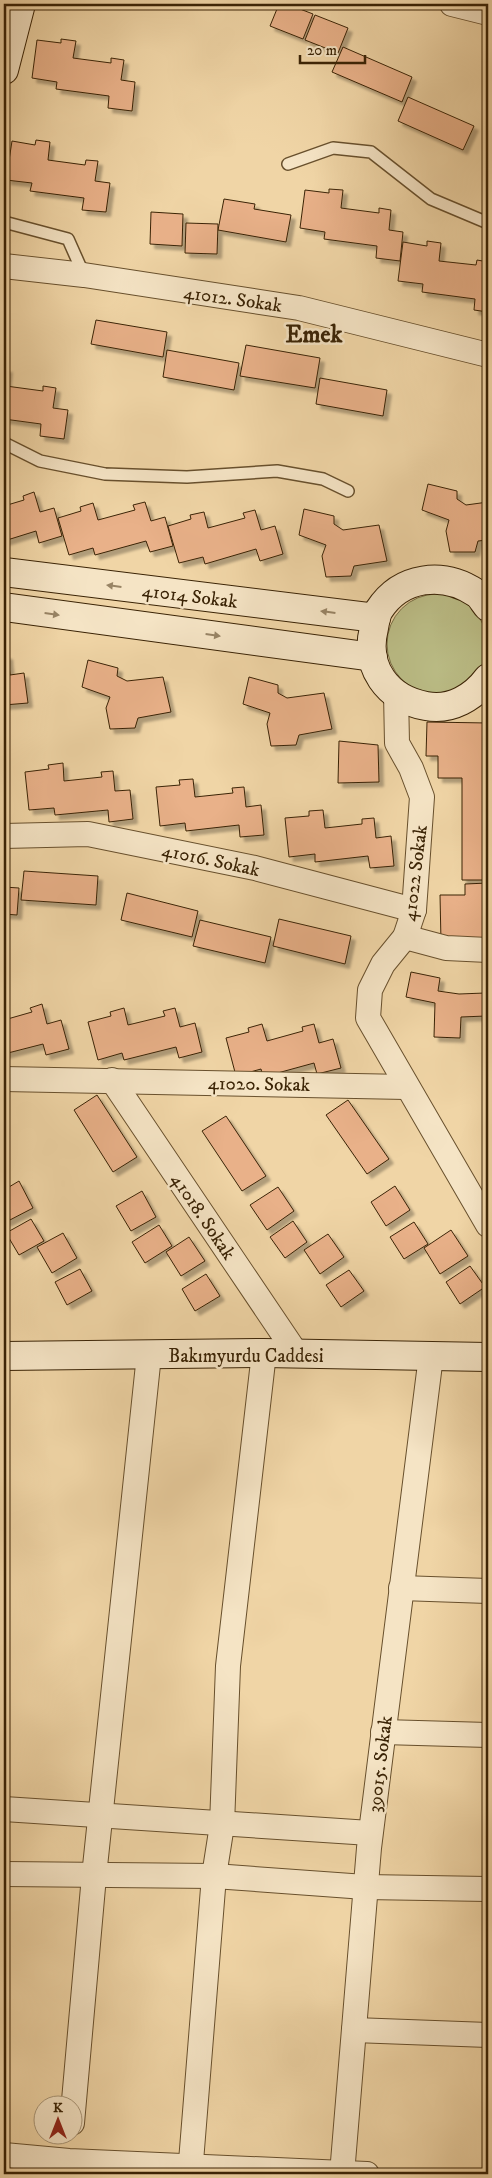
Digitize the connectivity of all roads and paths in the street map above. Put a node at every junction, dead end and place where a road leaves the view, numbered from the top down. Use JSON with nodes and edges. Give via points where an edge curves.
{"nodes":[{"id":1,"x":21,"y":4,"type":"edge"},
{"id":2,"x":452,"y":4,"type":"edge"},
{"id":3,"x":488,"y":13,"type":"edge"},
{"id":4,"x":4,"y":70,"type":"edge"},
{"id":5,"x":288,"y":164,"type":"dead end"},
{"id":6,"x":4,"y":222,"type":"edge"},
{"id":7,"x":488,"y":223,"type":"edge"},
{"id":8,"x":4,"y":266,"type":"edge"},
{"id":9,"x":84,"y":276,"type":"junction"},
{"id":10,"x":488,"y":355,"type":"edge"},
{"id":11,"x":4,"y":443,"type":"edge"},
{"id":12,"x":348,"y":491,"type":"dead end"},
{"id":13,"x":4,"y":572,"type":"edge"},
{"id":14,"x":4,"y":607,"type":"edge"},
{"id":15,"x":488,"y":607,"type":"edge"},
{"id":16,"x":376,"y":618,"type":"junction"},
{"id":17,"x":373,"y":657,"type":"junction"},
{"id":18,"x":488,"y":678,"type":"edge"},
{"id":19,"x":396,"y":694,"type":"junction"},
{"id":20,"x":4,"y":836,"type":"edge"},
{"id":21,"x":414,"y":910,"type":"junction"},
{"id":22,"x":405,"y":937,"type":"junction"},
{"id":23,"x":488,"y":950,"type":"edge"},
{"id":24,"x":4,"y":1079,"type":"edge"},
{"id":25,"x":112,"y":1080,"type":"junction"},
{"id":26,"x":406,"y":1087,"type":"junction"},
{"id":27,"x":488,"y":1225,"type":"edge"},
{"id":28,"x":264,"y":1352,"type":"junction"},
{"id":29,"x":296,"y":1353,"type":"junction"},
{"id":30,"x":149,"y":1355,"type":"junction"},
{"id":31,"x":4,"y":1356,"type":"edge"},
{"id":32,"x":431,"y":1356,"type":"junction"},
{"id":33,"x":488,"y":1357,"type":"edge"},
{"id":34,"x":401,"y":1588,"type":"junction"},
{"id":35,"x":488,"y":1592,"type":"edge"},
{"id":36,"x":383,"y":1732,"type":"junction"},
{"id":37,"x":488,"y":1735,"type":"edge"},
{"id":38,"x":4,"y":1809,"type":"edge"},
{"id":39,"x":101,"y":1816,"type":"junction"},
{"id":40,"x":222,"y":1825,"type":"junction"},
{"id":41,"x":370,"y":1833,"type":"junction"},
{"id":42,"x":4,"y":1874,"type":"edge"},
{"id":43,"x":94,"y":1876,"type":"junction"},
{"id":44,"x":214,"y":1876,"type":"junction"},
{"id":45,"x":366,"y":1886,"type":"junction"},
{"id":46,"x":488,"y":1889,"type":"edge"},
{"id":47,"x":354,"y":2030,"type":"junction"},
{"id":48,"x":488,"y":2035,"type":"edge"},
{"id":49,"x":74,"y":2096,"type":"edge"},
{"id":50,"x":70,"y":2146,"type":"edge"},
{"id":51,"x":4,"y":2155,"type":"edge"},
{"id":52,"x":69,"y":2168,"type":"edge"},
{"id":53,"x":191,"y":2170,"type":"edge"},
{"id":54,"x":342,"y":2174,"type":"edge"},
{"id":55,"x":367,"y":2174,"type":"edge"}],
"edges":[{"from":1,"to":4,"type":"street"},
{"from":2,"to":3,"type":"street"},
{"from":5,"to":7,"type":"lane","via":[[332,148],[371,152],[431,200]]},
{"from":6,"to":9,"type":"lane","via":[[68,239]]},
{"from":8,"to":9,"type":"street","name":"41012. Sokak"},
{"from":9,"to":10,"type":"street","name":"41012. Sokak","via":[[299,308]]},
{"from":11,"to":12,"type":"lane","via":[[40,461],[105,474],[187,477],[277,471],[323,480]]},
{"from":16,"to":13,"type":"street","name":"41014 Sokak","one_way":true},
{"from":14,"to":17,"type":"street","name":"41014 Sokak","one_way":true},
{"from":15,"to":16,"type":"street","via":[[477,594],[450,580],[427,578],[407,584],[389,597]]},
{"from":16,"to":17,"type":"street","via":[[370,643]]},
{"from":17,"to":19,"type":"street","via":[[376,672]]},
{"from":18,"to":19,"type":"street","via":[[480,690],[461,702],[433,708],[410,703]]},
{"from":19,"to":21,"type":"street","name":"41022 Sokak","via":[[397,743],[422,796]]},
{"from":20,"to":21,"type":"street","name":"41016. Sokak","via":[[88,834],[255,868]]},
{"from":21,"to":22,"type":"street","name":"41022 Sokak"},
{"from":22,"to":23,"type":"street","via":[[446,948]]},
{"from":22,"to":26,"type":"street","name":"41022 Sokak","via":[[382,964],[370,990],[368,1018]]},
{"from":24,"to":25,"type":"street","name":"41020. Sokak"},
{"from":25,"to":26,"type":"street","name":"41020. Sokak"},
{"from":25,"to":29,"type":"street","name":"41018. Sokak"},
{"from":26,"to":27,"type":"street","name":"41022 Sokak"},
{"from":28,"to":29,"type":"street","name":"Bakımyurdu Caddesi"},
{"from":28,"to":30,"type":"street","name":"Bakımyurdu Caddesi"},
{"from":28,"to":40,"type":"street","via":[[228,1666]]},
{"from":29,"to":32,"type":"street","name":"Bakımyurdu Caddesi"},
{"from":30,"to":31,"type":"street","name":"Bakımyurdu Caddesi"},
{"from":30,"to":39,"type":"street"},
{"from":32,"to":33,"type":"street","name":"Bakımyurdu Caddesi"},
{"from":32,"to":34,"type":"street","name":"39015. Sokak"},
{"from":34,"to":35,"type":"street"},
{"from":34,"to":36,"type":"street","name":"39015. Sokak"},
{"from":36,"to":37,"type":"street"},
{"from":36,"to":41,"type":"street","name":"39015. Sokak"},
{"from":38,"to":39,"type":"street"},
{"from":39,"to":40,"type":"street"},
{"from":39,"to":43,"type":"street"},
{"from":40,"to":41,"type":"street"},
{"from":40,"to":44,"type":"street"},
{"from":41,"to":45,"type":"street","name":"39015. Sokak"},
{"from":42,"to":43,"type":"street"},
{"from":43,"to":44,"type":"street"},
{"from":43,"to":49,"type":"street"},
{"from":44,"to":45,"type":"street"},
{"from":44,"to":53,"type":"street"},
{"from":45,"to":46,"type":"street"},
{"from":45,"to":47,"type":"street","name":"39015. Sokak"},
{"from":47,"to":48,"type":"street"},
{"from":47,"to":54,"type":"street","name":"39015. Sokak"},
{"from":50,"to":52,"type":"street"},
{"from":51,"to":52,"type":"street"},
{"from":52,"to":53,"type":"street"},
{"from":53,"to":54,"type":"street"},
{"from":54,"to":55,"type":"street"}]}
